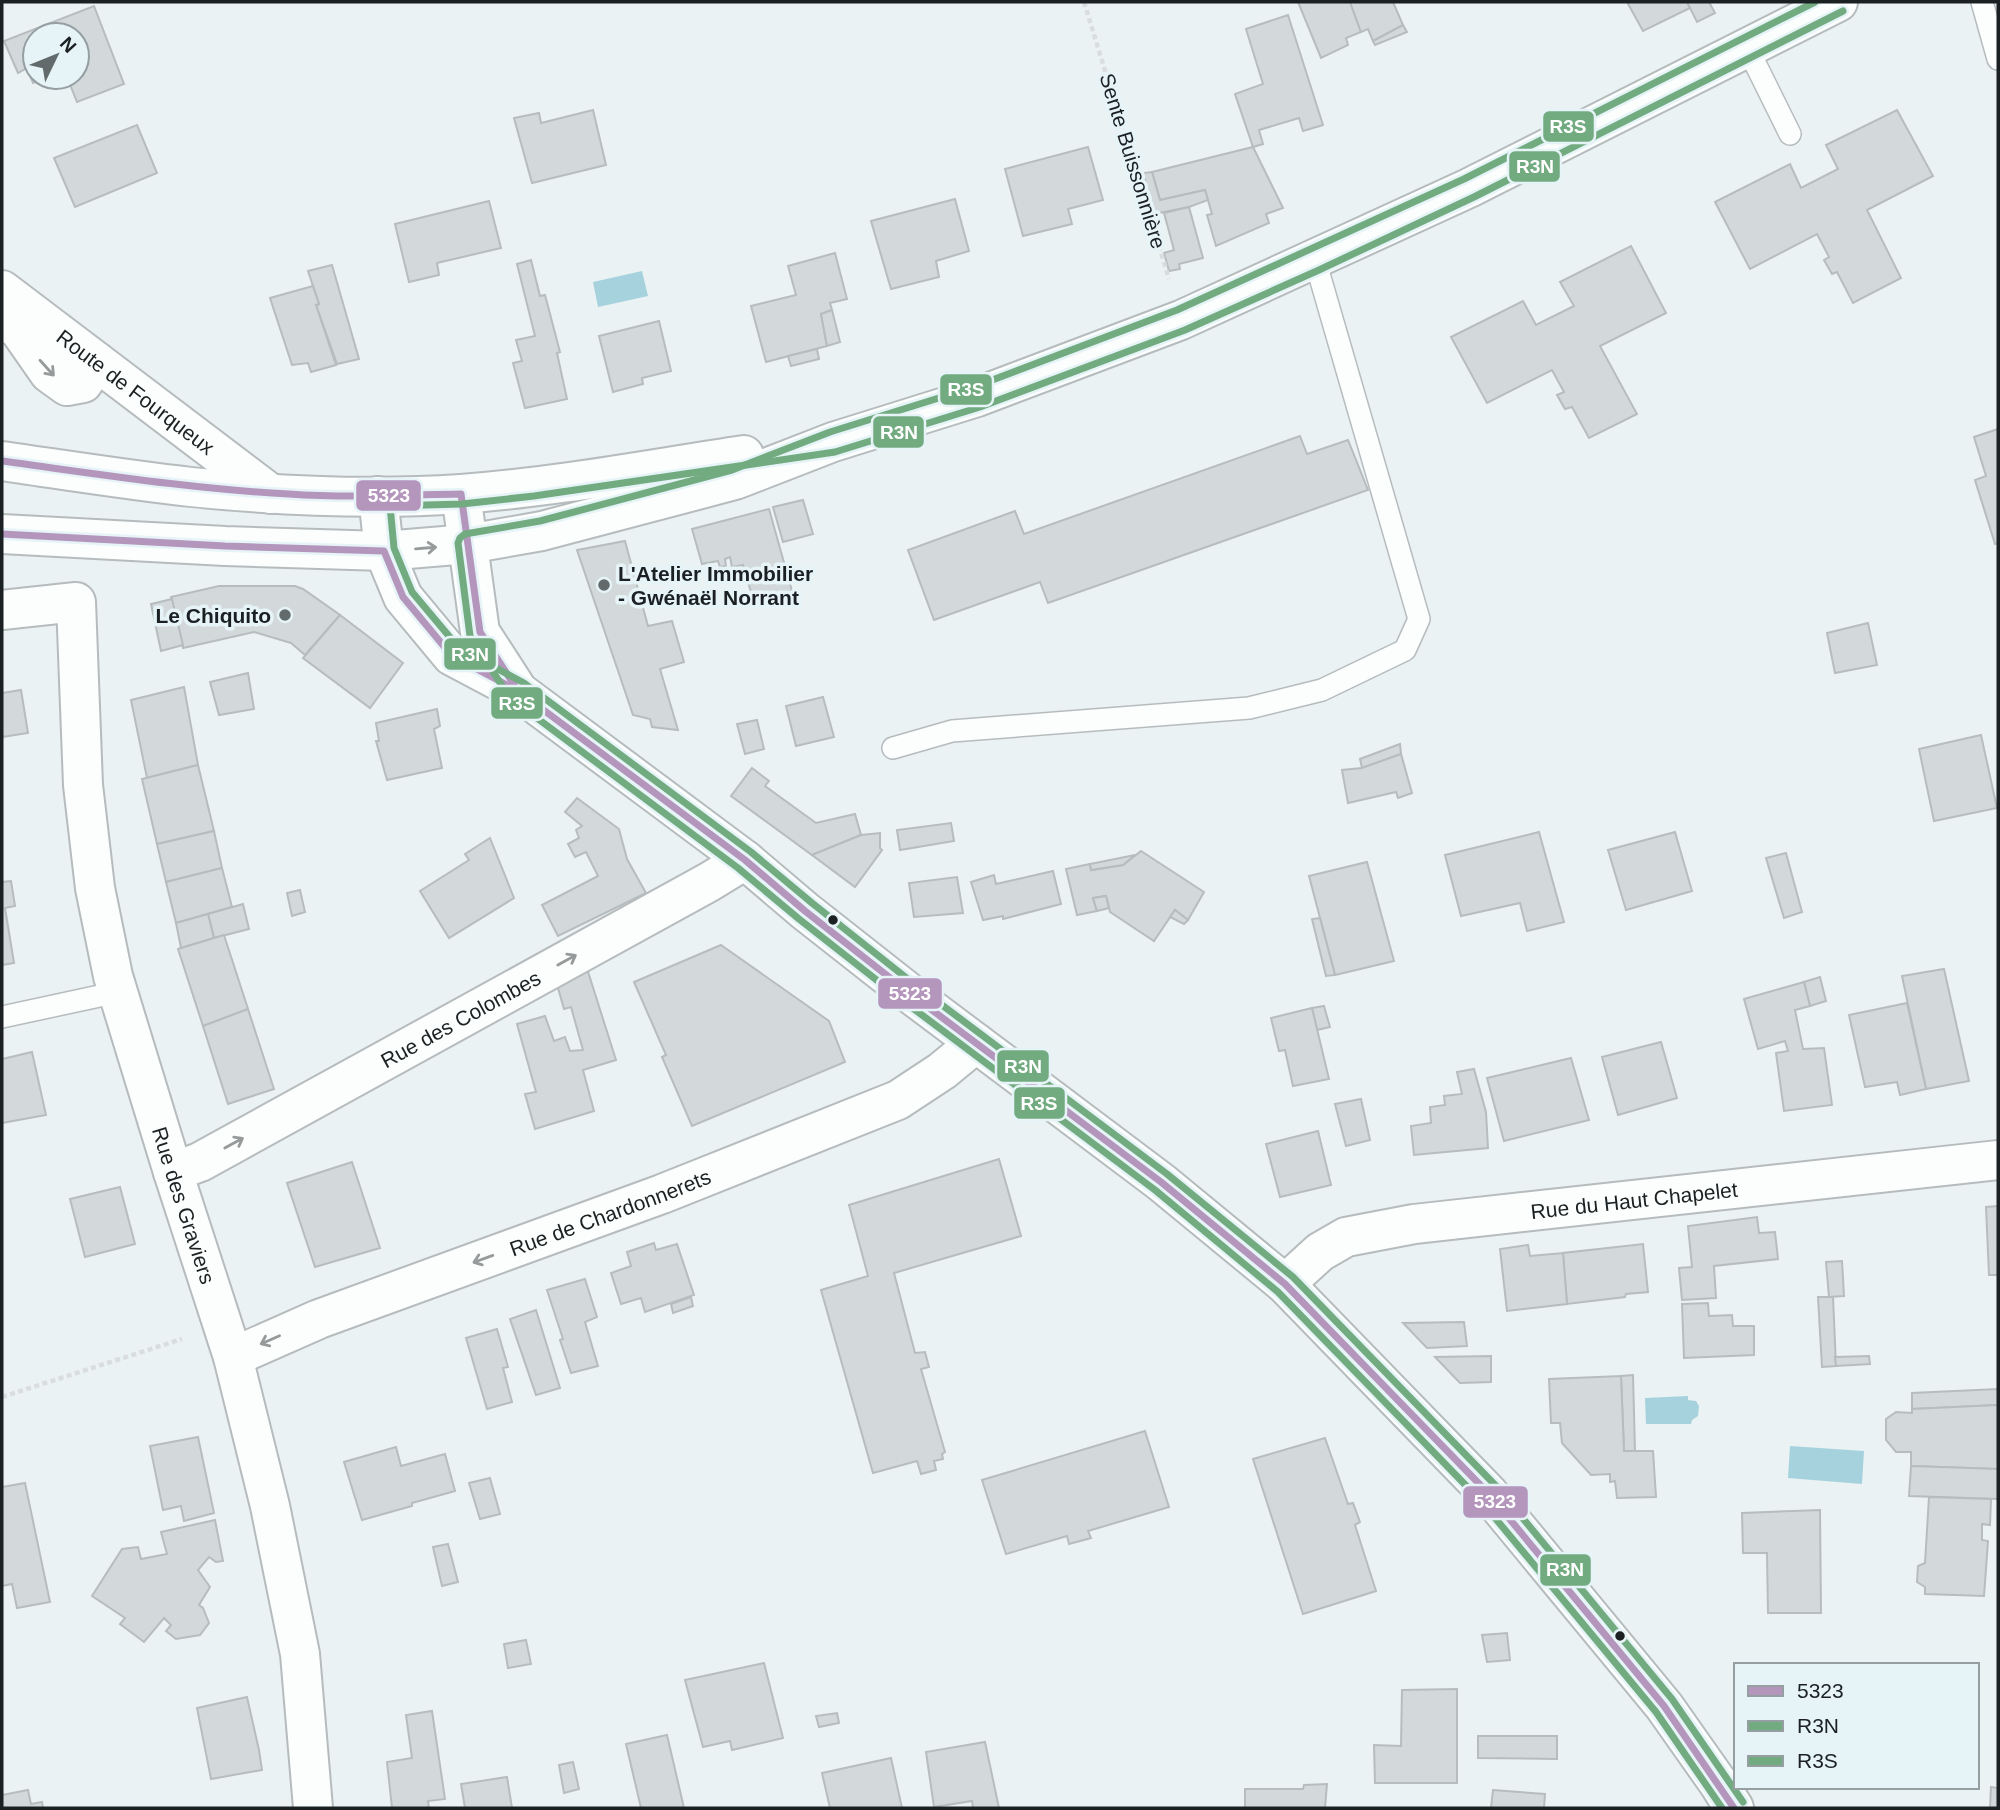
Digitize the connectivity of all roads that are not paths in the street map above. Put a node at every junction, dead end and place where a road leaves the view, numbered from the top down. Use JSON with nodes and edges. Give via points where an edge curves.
{"nodes":[{"id":1,"x":1838,"y":2,"type":"edge"},
{"id":2,"x":1982,"y":2,"type":"edge"},
{"id":3,"x":1747,"y":47,"type":"junction"},
{"id":4,"x":1998,"y":59,"type":"edge"},
{"id":5,"x":1790,"y":134,"type":"dead end"},
{"id":6,"x":1315,"y":260,"type":"junction"},
{"id":7,"x":2,"y":290,"type":"edge"},
{"id":8,"x":2,"y":318,"type":"edge"},
{"id":9,"x":97,"y":362,"type":"junction"},
{"id":10,"x":833,"y":442,"type":"junction"},
{"id":11,"x":2,"y":461,"type":"edge"},
{"id":12,"x":271,"y":494,"type":"junction"},
{"id":13,"x":461,"y":494,"type":"junction"},
{"id":14,"x":378,"y":496,"type":"junction"},
{"id":15,"x":2,"y":534,"type":"edge"},
{"id":16,"x":468,"y":544,"type":"junction"},
{"id":17,"x":384,"y":551,"type":"junction"},
{"id":18,"x":2,"y":610,"type":"edge"},
{"id":19,"x":518,"y":691,"type":"junction"},
{"id":20,"x":893,"y":748,"type":"dead end"},
{"id":21,"x":745,"y":860,"type":"junction"},
{"id":22,"x":118,"y":992,"type":"junction"},
{"id":23,"x":2,"y":1017,"type":"edge"},
{"id":24,"x":976,"y":1042,"type":"junction"},
{"id":25,"x":1998,"y":1160,"type":"edge"},
{"id":26,"x":173,"y":1172,"type":"junction"},
{"id":27,"x":1285,"y":1284,"type":"junction"},
{"id":28,"x":228,"y":1341,"type":"junction"},
{"id":29,"x":313,"y":1808,"type":"edge"},
{"id":30,"x":1734,"y":1808,"type":"edge"}],
"edges":[{"from":1,"to":3,"type":"main road"},
{"from":2,"to":4,"type":"lane"},
{"from":3,"to":5,"type":"lane"},
{"from":3,"to":6,"type":"main road","via":[[1469,188]]},
{"from":6,"to":10,"type":"main road","via":[[1181,320],[977,397]]},
{"from":6,"to":20,"type":"lane","via":[[1419,619],[1405,650],[1322,690],[1250,708],[952,731]]},
{"from":7,"to":9,"type":"main road","name":"Route de Fourqueux"},
{"from":8,"to":9,"type":"main road","one_way":true,"via":[[19,330],[49,373],[67,386],[83,383]]},
{"from":9,"to":12,"type":"main road","name":"Route de Fourqueux"},
{"from":10,"to":13,"type":"main road"},
{"from":10,"to":16,"type":"main road","via":[[735,480],[542,531]]},
{"from":11,"to":12,"type":"main road"},
{"from":12,"to":14,"type":"main road"},
{"from":13,"to":14,"type":"main road"},
{"from":13,"to":16,"type":"main road"},
{"from":14,"to":17,"type":"main road"},
{"from":15,"to":17,"type":"main road"},
{"from":17,"to":16,"type":"main road","one_way":true},
{"from":16,"to":19,"type":"main road","via":[[480,632]]},
{"from":17,"to":19,"type":"main road","via":[[403,597],[452,656]]},
{"from":18,"to":22,"type":"main road","name":"Rue des Graviers","via":[[76,602],[83,785],[95,888]]},
{"from":19,"to":21,"type":"main road"},
{"from":21,"to":24,"type":"main road"},
{"from":26,"to":21,"type":"main road","name":"Rue des Colombes","one_way":true,"via":[[200,1162]]},
{"from":22,"to":23,"type":"lane"},
{"from":22,"to":26,"type":"main road","name":"Rue des Graviers"},
{"from":24,"to":27,"type":"main road","via":[[1161,1182]]},
{"from":24,"to":28,"type":"main road","name":"Rue de Chardonnerets","one_way":true,"via":[[898,1100],[662,1194],[319,1319]]},
{"from":25,"to":27,"type":"main road","name":"Rue du Haut Chapelet","via":[[1414,1224],[1346,1237],[1320,1252]]},
{"from":26,"to":28,"type":"main road","name":"Rue des Graviers"},
{"from":27,"to":30,"type":"main road","via":[[1489,1494],[1664,1706]]},
{"from":28,"to":29,"type":"main road","name":"Rue des Graviers","via":[[270,1506],[300,1654]]}]}
